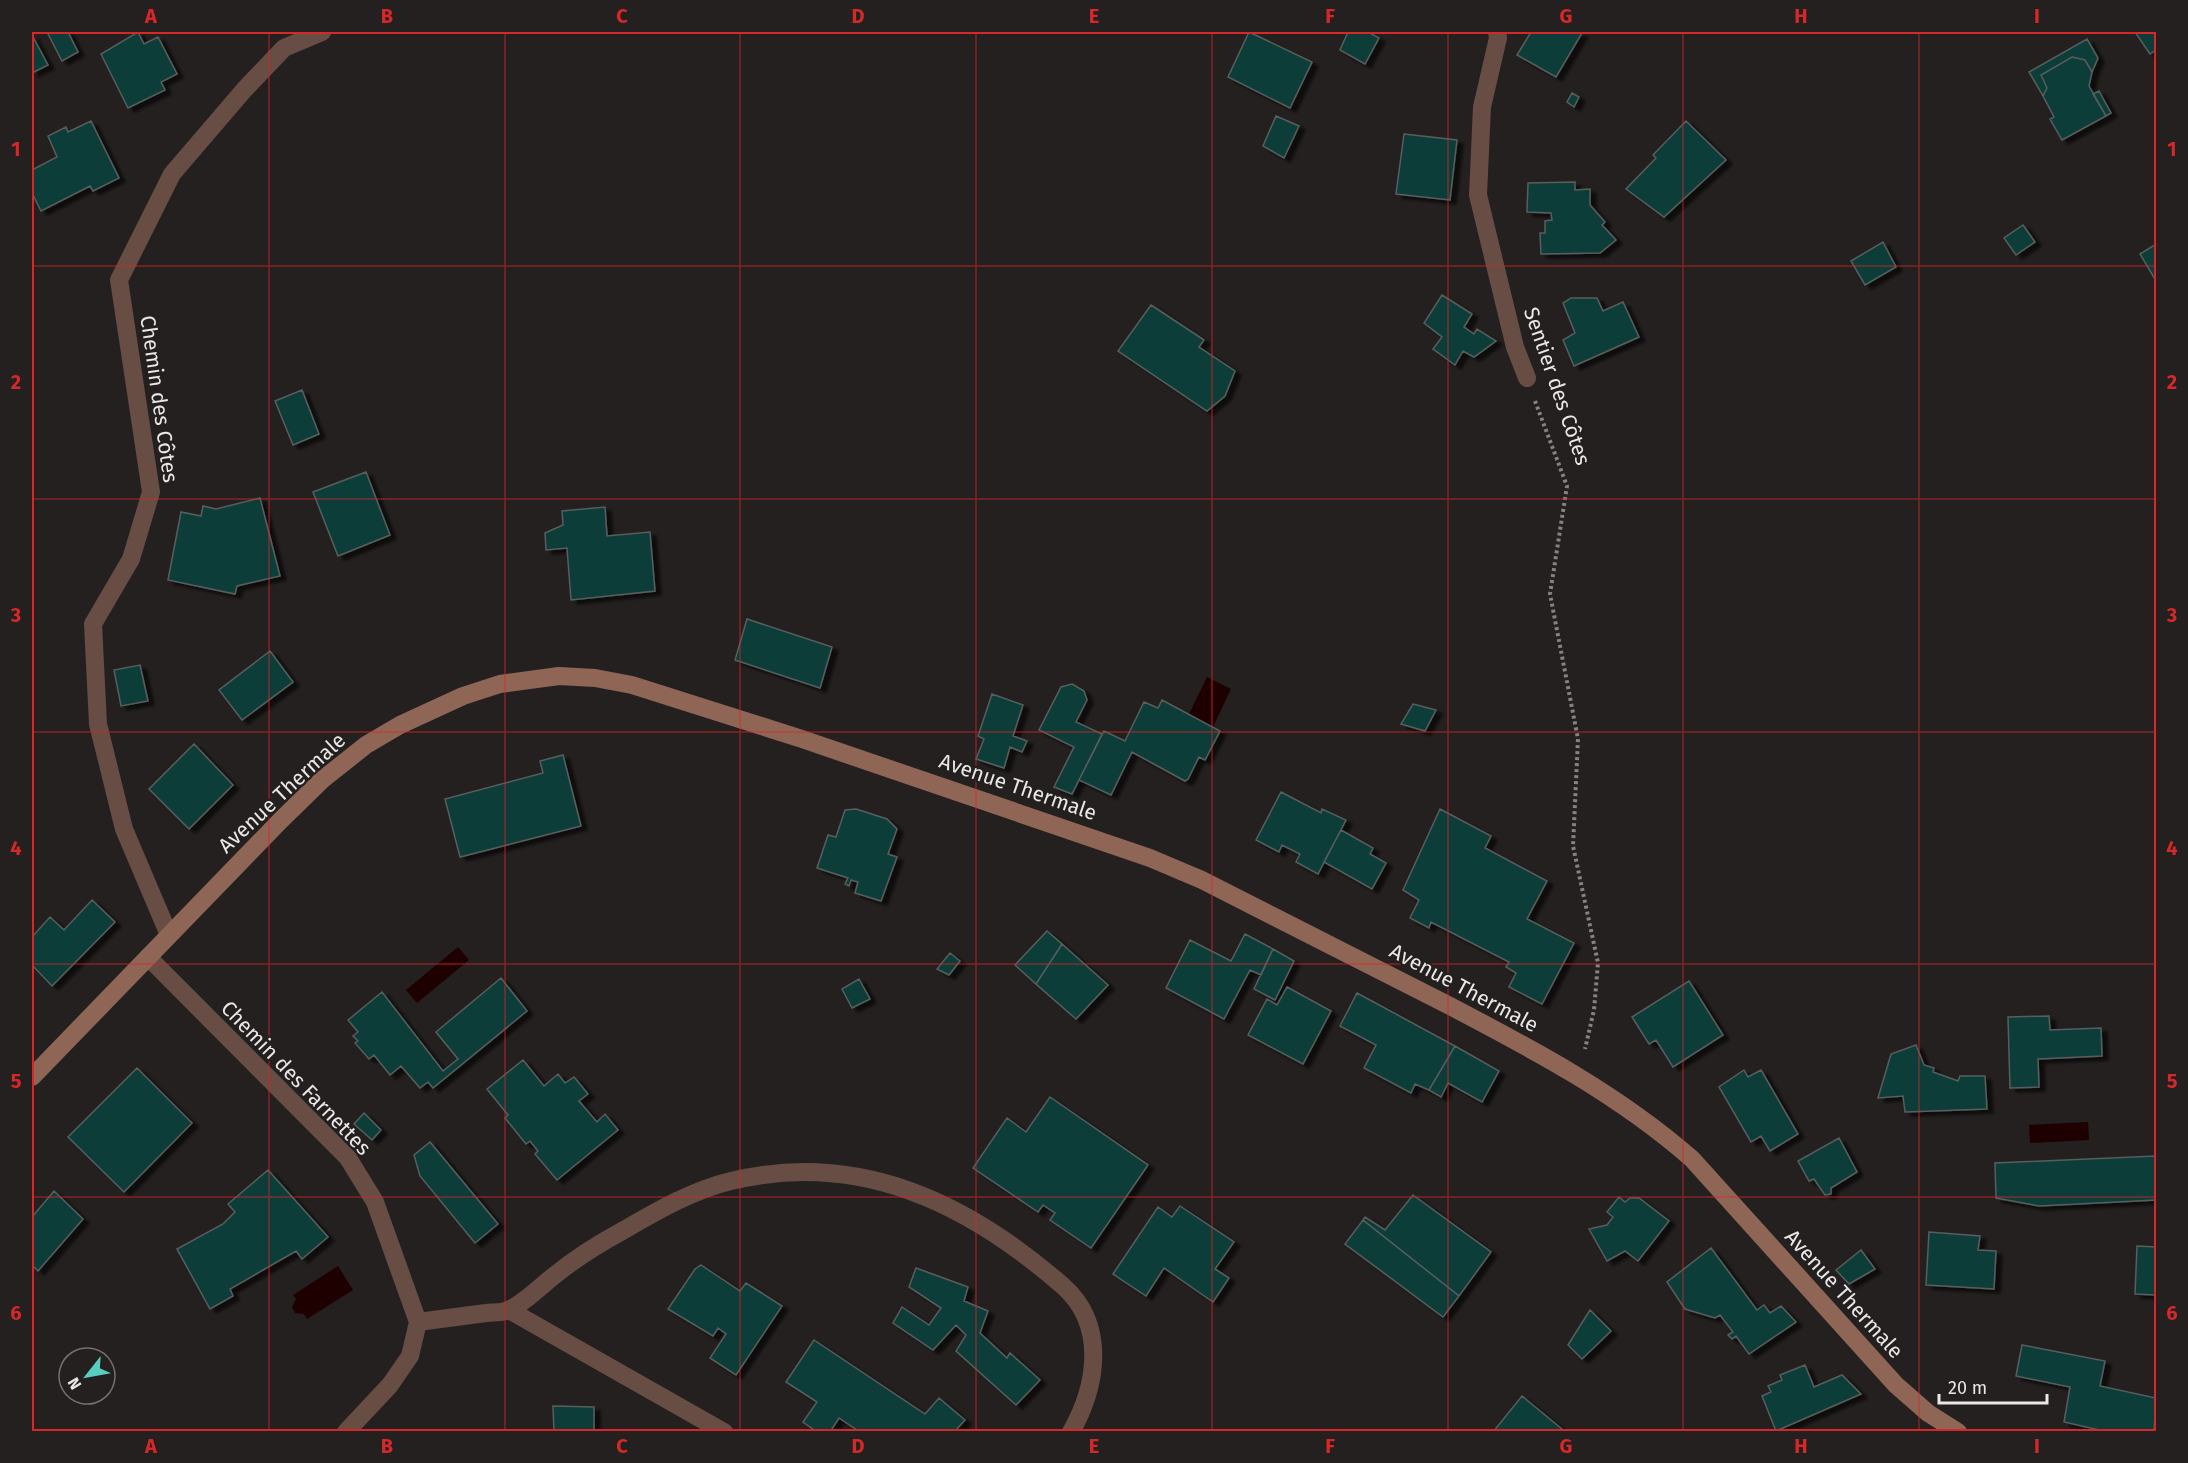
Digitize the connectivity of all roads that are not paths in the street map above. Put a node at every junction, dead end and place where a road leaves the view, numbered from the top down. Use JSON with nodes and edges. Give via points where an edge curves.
{"nodes":[{"id":1,"x":322,"y":32,"type":"edge"},
{"id":2,"x":1497,"y":32,"type":"edge"},
{"id":3,"x":1527,"y":378,"type":"road end"},
{"id":4,"x":169,"y":935,"type":"junction"},
{"id":5,"x":148,"y":957,"type":"junction"},
{"id":6,"x":32,"y":1077,"type":"edge"},
{"id":7,"x":509,"y":1310,"type":"junction"},
{"id":8,"x":418,"y":1322,"type":"junction"},
{"id":9,"x":346,"y":1431,"type":"edge"},
{"id":10,"x":724,"y":1431,"type":"edge"},
{"id":11,"x":1071,"y":1431,"type":"edge"},
{"id":12,"x":1958,"y":1431,"type":"edge"}],
"edges":[{"from":1,"to":4,"type":"street","name":"Chemin des Côtes","via":[[284,48],[172,174],[119,280],[151,492],[131,559],[93,624],[98,724],[124,829]]},
{"from":2,"to":3,"type":"street","name":"Sentier des Côtes","via":[[1482,107],[1478,195],[1515,347]]},
{"from":4,"to":5,"type":"main road","name":"Avenue Thermale"},
{"from":4,"to":12,"type":"main road","name":"Avenue Thermale","via":[[322,780],[366,745],[427,711],[500,684],[559,676],[632,685],[1150,858],[1370,965],[1579,1076],[1655,1127],[1692,1159],[1896,1385],[1928,1413]]},
{"from":5,"to":6,"type":"main road","name":"Avenue Thermale"},
{"from":5,"to":8,"type":"street","name":"Chemin des Farnettes","via":[[348,1158],[375,1202]]},
{"from":7,"to":8,"type":"street"},
{"from":7,"to":10,"type":"street"},
{"from":7,"to":11,"type":"street","via":[[622,1231],[677,1201],[730,1181],[820,1172],[878,1179],[927,1197],[979,1223],[1028,1256],[1068,1291],[1085,1317],[1093,1344],[1094,1371],[1086,1406]]},
{"from":8,"to":9,"type":"street","via":[[410,1356],[390,1385]]}]}
